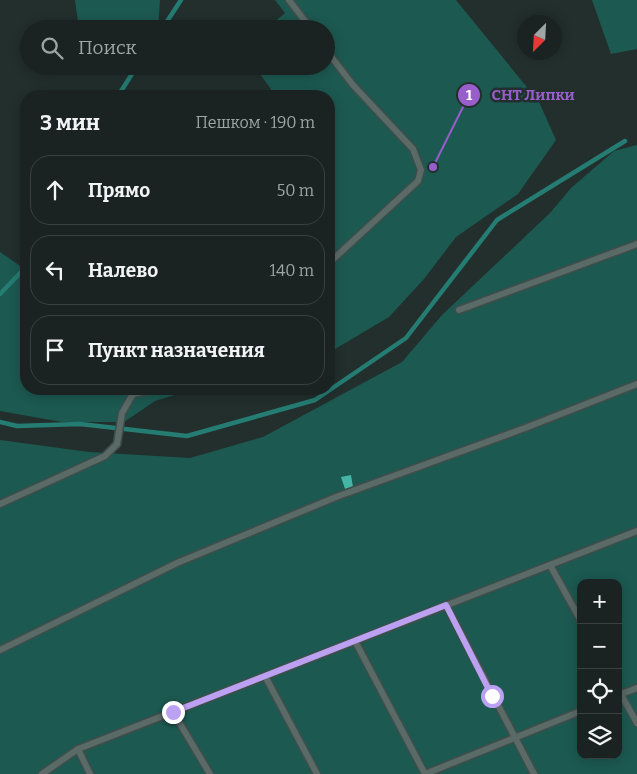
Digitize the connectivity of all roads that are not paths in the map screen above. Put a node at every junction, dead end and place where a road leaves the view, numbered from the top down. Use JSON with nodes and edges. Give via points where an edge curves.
{"nodes":[{"id":1,"x":289,"y":0,"type":"edge"},
{"id":2,"x":304,"y":20,"type":"edge"},
{"id":3,"x":335,"y":62,"type":"edge"},
{"id":4,"x":637,"y":244,"type":"edge"},
{"id":5,"x":335,"y":257,"type":"edge"},
{"id":6,"x":459,"y":310,"type":"dead end"},
{"id":7,"x":637,"y":384,"type":"edge"},
{"id":8,"x":133,"y":395,"type":"edge"},
{"id":9,"x":0,"y":504,"type":"edge"},
{"id":10,"x":637,"y":532,"type":"edge"},
{"id":11,"x":550,"y":565,"type":"junction"},
{"id":12,"x":446,"y":605,"type":"junction"},
{"id":13,"x":577,"y":614,"type":"edge"},
{"id":14,"x":355,"y":641,"type":"junction"},
{"id":15,"x":0,"y":650,"type":"edge"},
{"id":16,"x":265,"y":676,"type":"junction"},
{"id":17,"x":637,"y":688,"type":"edge"},
{"id":18,"x":622,"y":692,"type":"edge"},
{"id":19,"x":622,"y":698,"type":"edge"},
{"id":20,"x":173,"y":712,"type":"junction"},
{"id":21,"x":577,"y":713,"type":"edge"},
{"id":22,"x":637,"y":723,"type":"edge"},
{"id":23,"x":515,"y":738,"type":"junction"},
{"id":24,"x":78,"y":749,"type":"junction"},
{"id":25,"x":42,"y":774,"type":"edge"},
{"id":26,"x":90,"y":774,"type":"edge"},
{"id":27,"x":210,"y":774,"type":"edge"},
{"id":28,"x":317,"y":774,"type":"edge"},
{"id":29,"x":425,"y":774,"type":"edge"},
{"id":30,"x":534,"y":774,"type":"edge"}],
"edges":[{"from":1,"to":2,"type":"lane"},
{"from":3,"to":5,"type":"lane","via":[[352,85],[413,149],[421,170],[418,181]]},
{"from":4,"to":6,"type":"lane"},
{"from":7,"to":15,"type":"lane","via":[[336,496],[177,562]]},
{"from":8,"to":9,"type":"lane","via":[[121,419],[117,444],[105,456]]},
{"from":10,"to":11,"type":"lane"},
{"from":11,"to":12,"type":"lane"},
{"from":11,"to":13,"type":"lane"},
{"from":12,"to":14,"type":"lane"},
{"from":12,"to":23,"type":"lane"},
{"from":14,"to":16,"type":"lane"},
{"from":14,"to":29,"type":"lane"},
{"from":16,"to":20,"type":"lane"},
{"from":16,"to":28,"type":"lane"},
{"from":17,"to":18,"type":"lane"},
{"from":19,"to":22,"type":"lane"},
{"from":20,"to":24,"type":"lane"},
{"from":20,"to":27,"type":"lane"},
{"from":21,"to":23,"type":"lane"},
{"from":23,"to":29,"type":"lane"},
{"from":23,"to":30,"type":"lane"},
{"from":24,"to":25,"type":"lane"},
{"from":24,"to":26,"type":"lane"}]}
